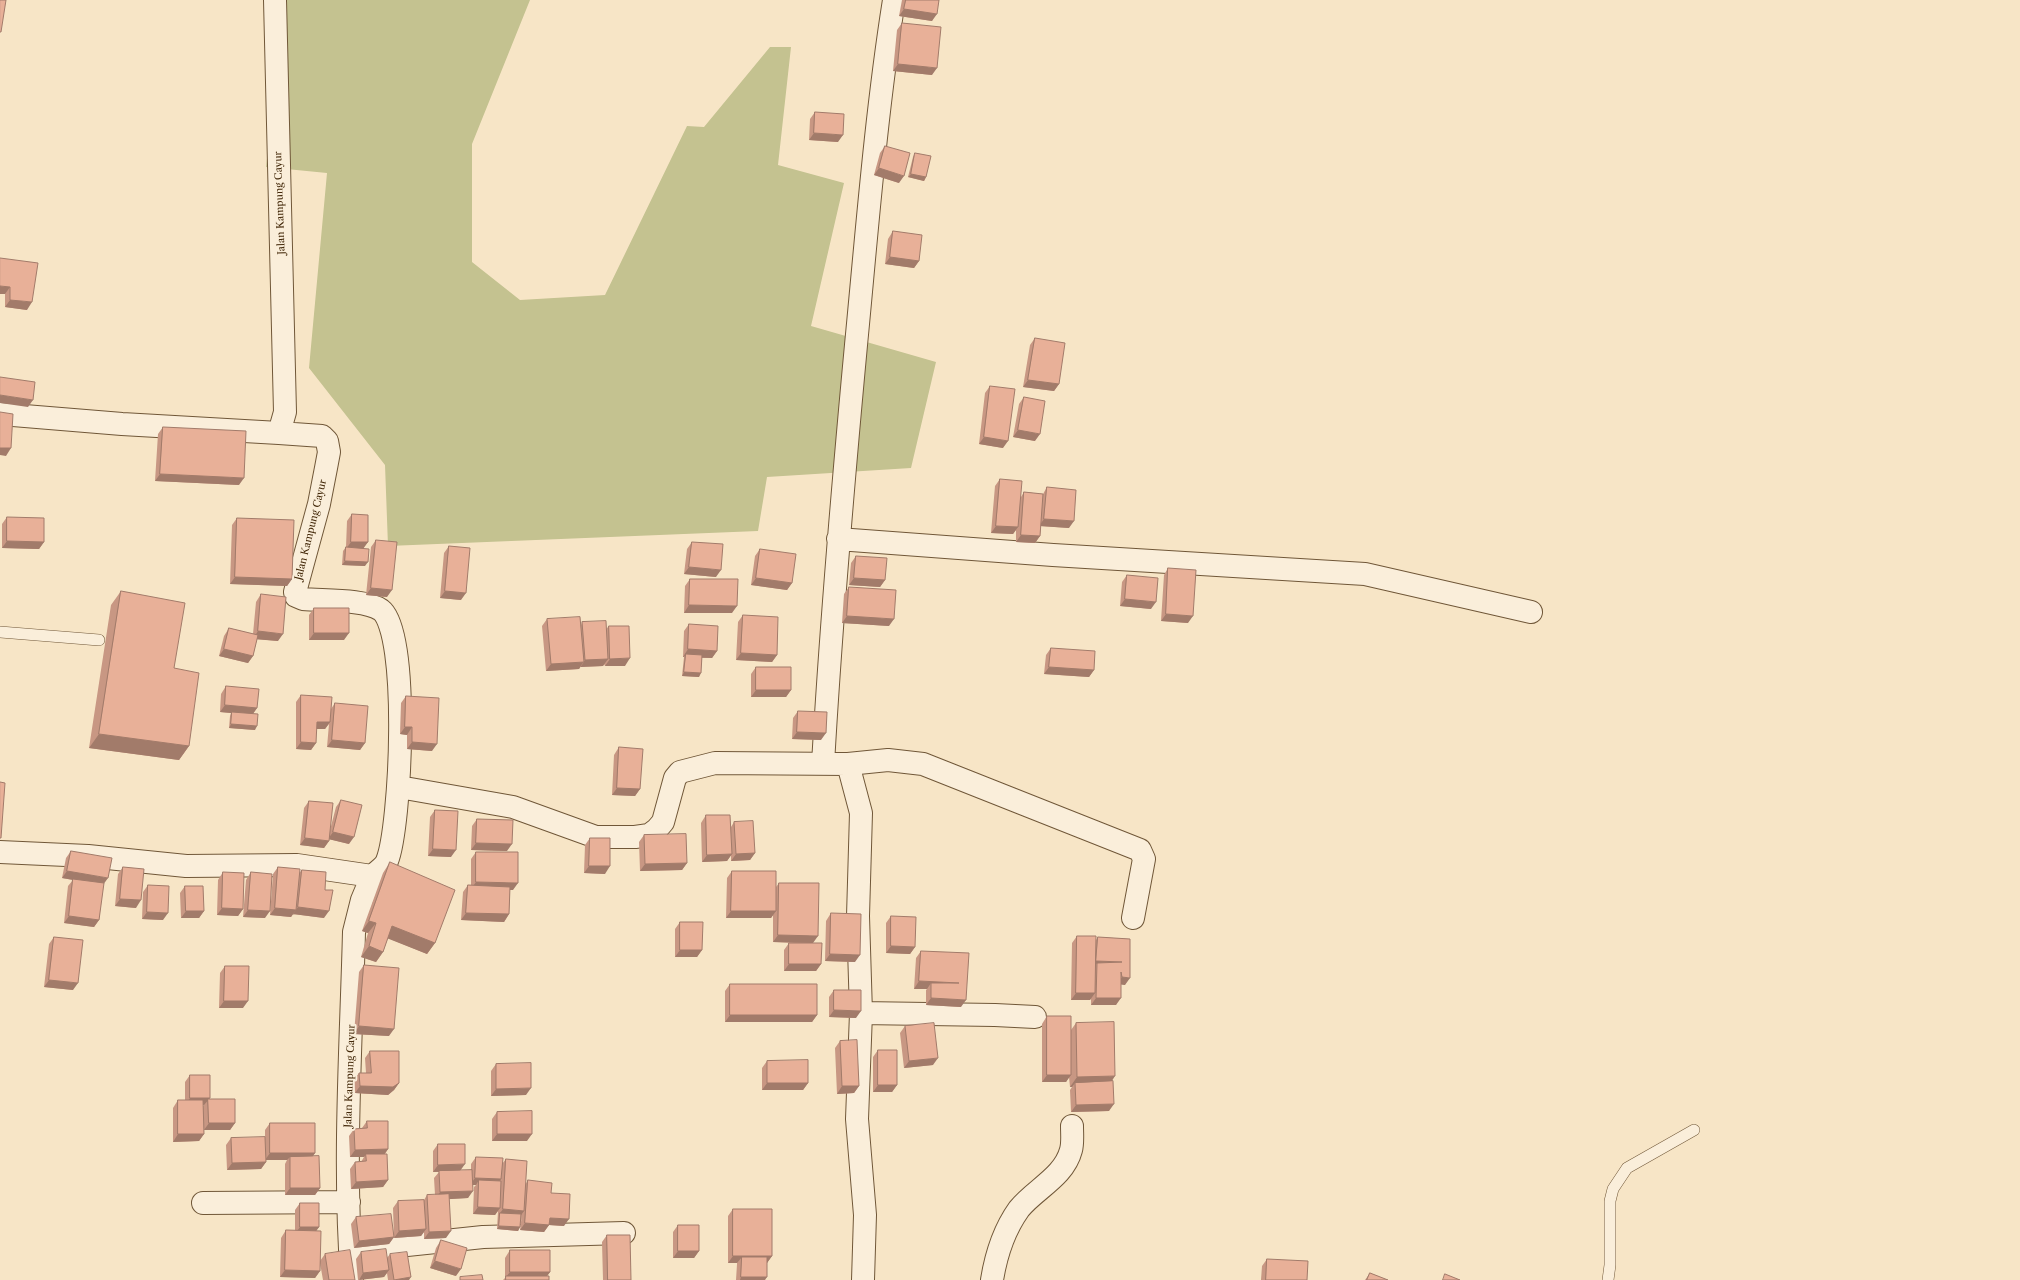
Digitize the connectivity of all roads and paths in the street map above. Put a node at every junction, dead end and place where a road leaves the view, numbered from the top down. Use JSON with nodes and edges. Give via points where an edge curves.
{"nodes":[{"id":1,"x":275,"y":0,"type":"edge"},
{"id":2,"x":894,"y":0,"type":"edge"},
{"id":3,"x":0,"y":414,"type":"edge"},
{"id":4,"x":279,"y":432,"type":"junction"},
{"id":5,"x":838,"y":539,"type":"junction"},
{"id":6,"x":1531,"y":612,"type":"dead end"},
{"id":7,"x":0,"y":632,"type":"edge"},
{"id":8,"x":99,"y":640,"type":"dead end"},
{"id":9,"x":823,"y":764,"type":"junction"},
{"id":10,"x":848,"y":764,"type":"junction"},
{"id":11,"x":398,"y":787,"type":"junction"},
{"id":12,"x":0,"y":852,"type":"edge"},
{"id":13,"x":372,"y":876,"type":"junction"},
{"id":14,"x":1133,"y":918,"type":"dead end"},
{"id":15,"x":861,"y":1013,"type":"junction"},
{"id":16,"x":1035,"y":1017,"type":"dead end"},
{"id":17,"x":1072,"y":1126,"type":"dead end"},
{"id":18,"x":1694,"y":1130,"type":"dead end"},
{"id":19,"x":349,"y":1202,"type":"junction"},
{"id":20,"x":203,"y":1203,"type":"dead end"},
{"id":21,"x":624,"y":1233,"type":"edge"},
{"id":22,"x":350,"y":1252,"type":"junction"},
{"id":23,"x":352,"y":1280,"type":"edge"},
{"id":24,"x":863,"y":1280,"type":"edge"},
{"id":25,"x":992,"y":1280,"type":"edge"},
{"id":26,"x":1608,"y":1280,"type":"edge"}],
"edges":[{"from":1,"to":4,"type":"street","name":"Jalan Kampung Cayur","via":[[285,412]]},
{"from":2,"to":5,"type":"street","via":[[870,190]]},
{"from":3,"to":4,"type":"street","via":[[122,424]]},
{"from":4,"to":11,"type":"street","name":"Jalan Kampung Cayur","via":[[322,436],[327,441],[329,452],[296,596],[303,599],[364,604],[381,610],[391,623],[397,651],[399,689]]},
{"from":5,"to":6,"type":"street","via":[[1365,574]]},
{"from":5,"to":9,"type":"street"},
{"from":7,"to":8,"type":"lane"},
{"from":9,"to":10,"type":"street"},
{"from":9,"to":11,"type":"street","via":[[715,763],[680,772],[673,783],[662,822],[649,835],[635,837],[596,837],[513,807]]},
{"from":10,"to":14,"type":"street","via":[[888,760],[923,764],[1140,850],[1144,859]]},
{"from":10,"to":15,"type":"street","via":[[861,813],[858,916]]},
{"from":11,"to":13,"type":"street","name":"Jalan Kampung Cayur","via":[[387,863]]},
{"from":12,"to":13,"type":"street","via":[[88,856],[186,866],[297,865]]},
{"from":13,"to":19,"type":"street","name":"Jalan Kampung Cayur","via":[[362,900],[354,932],[348,1136]]},
{"from":15,"to":16,"type":"street"},
{"from":15,"to":24,"type":"street","via":[[857,1119],[865,1215]]},
{"from":17,"to":25,"type":"street","via":[[1071,1150],[1066,1162],[1057,1175],[1037,1190],[1020,1209],[1005,1233]]},
{"from":18,"to":26,"type":"lane","via":[[1627,1168],[1613,1189],[1610,1201]]},
{"from":19,"to":20,"type":"street"},
{"from":19,"to":22,"type":"street","name":"Jalan Kampung Cayur"},
{"from":21,"to":22,"type":"street","via":[[483,1237]]},
{"from":22,"to":23,"type":"street","name":"Jalan Kampung Cayur"}]}
